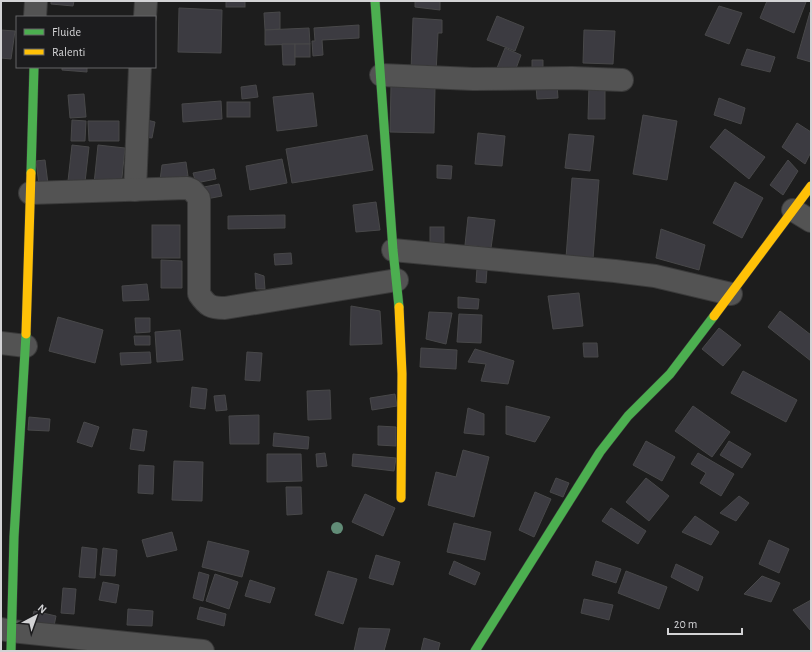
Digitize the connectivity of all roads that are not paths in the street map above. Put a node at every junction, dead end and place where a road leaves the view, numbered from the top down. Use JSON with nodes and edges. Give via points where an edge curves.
{"nodes":[{"id":1,"x":36,"y":1,"type":"edge"},
{"id":2,"x":146,"y":1,"type":"edge"},
{"id":3,"x":375,"y":1,"type":"edge"},
{"id":4,"x":35,"y":16,"type":"edge"},
{"id":5,"x":145,"y":16,"type":"edge"},
{"id":6,"x":34,"y":68,"type":"edge"},
{"id":7,"x":140,"y":68,"type":"edge"},
{"id":8,"x":381,"y":75,"type":"junction"},
{"id":9,"x":622,"y":80,"type":"dead end"},
{"id":10,"x":811,"y":186,"type":"edge"},
{"id":11,"x":135,"y":190,"type":"junction"},
{"id":12,"x":30,"y":193,"type":"junction"},
{"id":13,"x":802,"y":216,"type":"edge"},
{"id":14,"x":393,"y":250,"type":"junction"},
{"id":15,"x":397,"y":280,"type":"junction"},
{"id":16,"x":731,"y":294,"type":"junction"},
{"id":17,"x":1,"y":343,"type":"edge"},
{"id":18,"x":26,"y":346,"type":"junction"},
{"id":19,"x":401,"y":498,"type":"dead end"},
{"id":20,"x":8,"y":637,"type":"edge"},
{"id":21,"x":203,"y":651,"type":"edge"},
{"id":22,"x":475,"y":651,"type":"edge"}],
"edges":[{"from":1,"to":4,"type":"street"},
{"from":2,"to":5,"type":"street"},
{"from":3,"to":8,"type":"street"},
{"from":6,"to":12,"type":"street"},
{"from":7,"to":11,"type":"street"},
{"from":8,"to":9,"type":"street","via":[[473,79]]},
{"from":8,"to":14,"type":"street"},
{"from":10,"to":13,"type":"street"},
{"from":11,"to":12,"type":"street"},
{"from":11,"to":15,"type":"street","via":[[187,188],[196,193],[199,198],[199,294],[205,303],[213,308]]},
{"from":12,"to":18,"type":"street"},
{"from":13,"to":16,"type":"street"},
{"from":14,"to":15,"type":"street"},
{"from":14,"to":16,"type":"street","via":[[655,276]]},
{"from":15,"to":19,"type":"street","via":[[402,387]]},
{"from":16,"to":22,"type":"street","via":[[670,374],[628,416],[600,452]]},
{"from":17,"to":18,"type":"street"},
{"from":18,"to":20,"type":"street"},
{"from":20,"to":21,"type":"street"}]}
